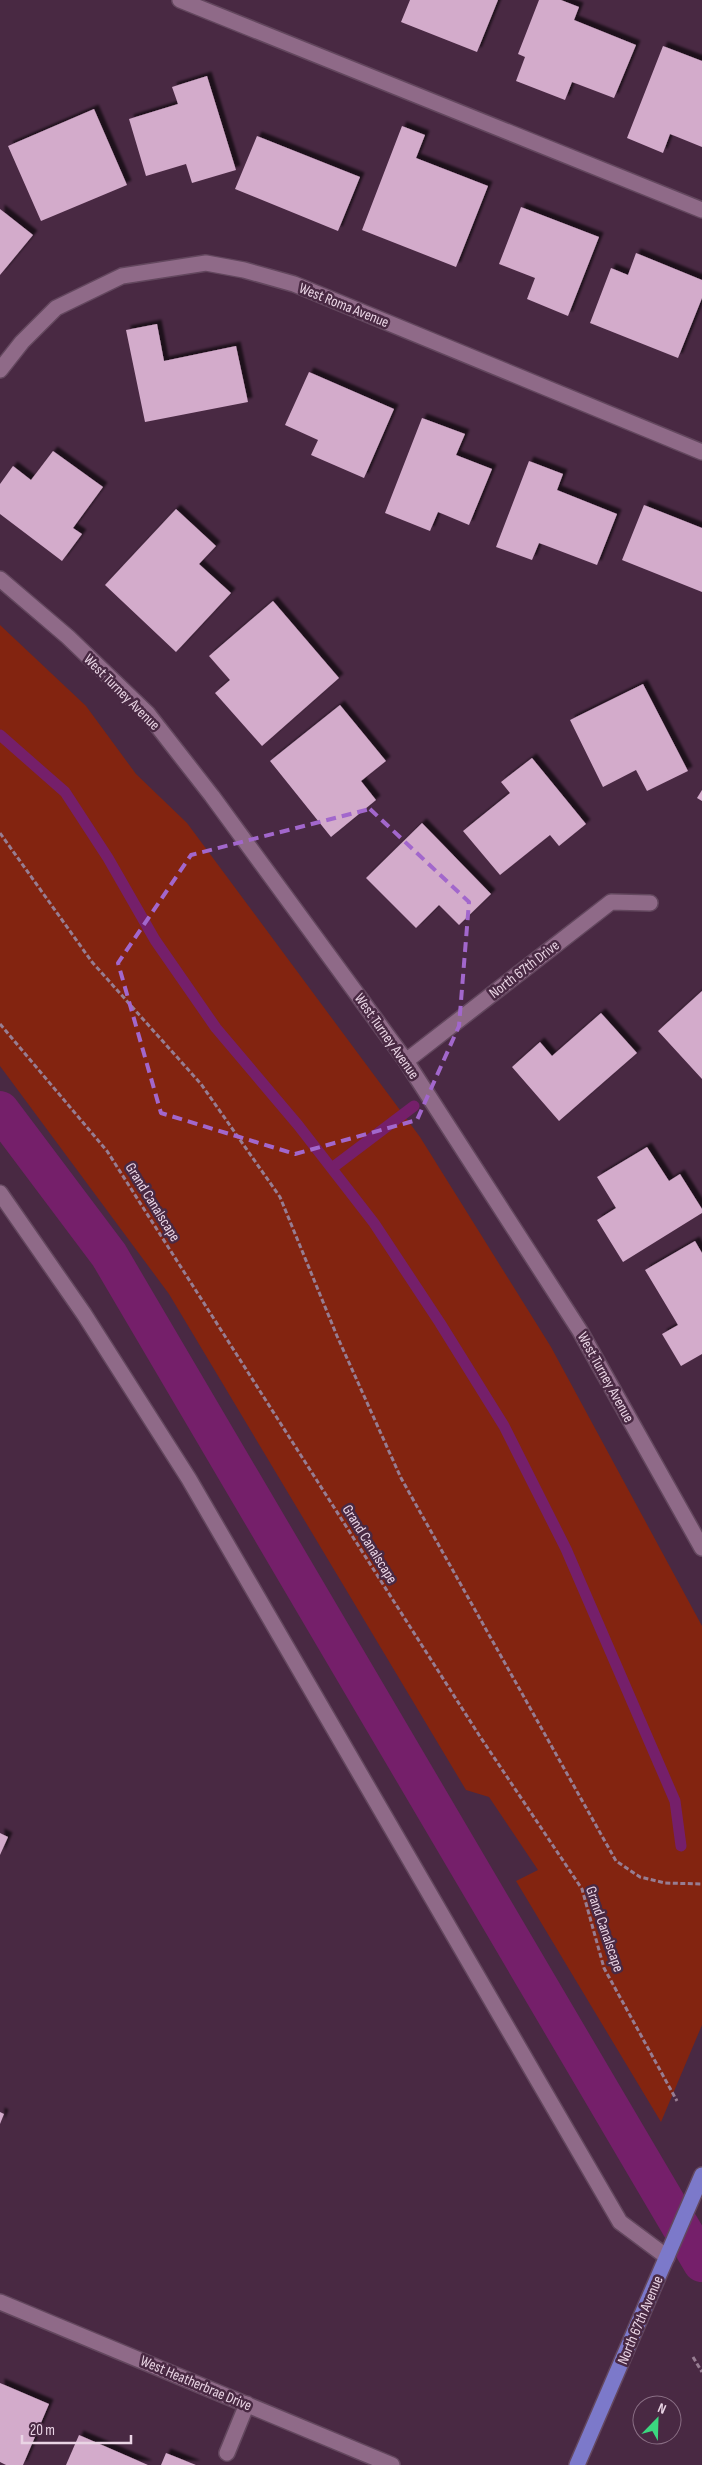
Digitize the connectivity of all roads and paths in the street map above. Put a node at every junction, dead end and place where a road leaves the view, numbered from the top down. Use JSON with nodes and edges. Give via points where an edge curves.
{"nodes":[{"id":1,"x":180,"y":0,"type":"edge"},
{"id":2,"x":702,"y":210,"type":"edge"},
{"id":3,"x":0,"y":370,"type":"edge"},
{"id":4,"x":702,"y":452,"type":"edge"},
{"id":5,"x":0,"y":579,"type":"edge"},
{"id":6,"x":0,"y":833,"type":"edge"},
{"id":7,"x":650,"y":902,"type":"dead end"},
{"id":8,"x":0,"y":1024,"type":"edge"},
{"id":9,"x":406,"y":1061,"type":"junction"},
{"id":10,"x":0,"y":1193,"type":"edge"},
{"id":11,"x":702,"y":1548,"type":"edge"},
{"id":12,"x":702,"y":1884,"type":"edge"},
{"id":13,"x":677,"y":2101,"type":"dead end"},
{"id":14,"x":702,"y":2175,"type":"edge"},
{"id":15,"x":665,"y":2261,"type":"junction"},
{"id":16,"x":0,"y":2302,"type":"edge"},
{"id":17,"x":693,"y":2357,"type":"dead end"},
{"id":18,"x":702,"y":2372,"type":"edge"},
{"id":19,"x":247,"y":2404,"type":"junction"},
{"id":20,"x":227,"y":2453,"type":"dead end"},
{"id":21,"x":392,"y":2465,"type":"edge"},
{"id":22,"x":578,"y":2465,"type":"edge"}],
"edges":[{"from":1,"to":2,"type":"street"},
{"from":3,"to":4,"type":"street","name":"West Roma Avenue","via":[[56,308],[122,276],[206,263],[294,284]]},
{"from":5,"to":9,"type":"street","name":"West Turney Avenue","via":[[68,637],[148,714]]},
{"from":6,"to":12,"type":"path","via":[[92,962],[201,1084],[280,1197],[337,1336],[401,1478],[616,1861],[640,1877],[664,1883]]},
{"from":7,"to":9,"type":"street","name":"North 67th Drive","via":[[611,902]]},
{"from":8,"to":13,"type":"path","name":"Grand Canalscape","via":[[107,1151],[479,1735],[582,1889],[604,1968]]},
{"from":9,"to":11,"type":"street","name":"West Turney Avenue","via":[[580,1330]]},
{"from":10,"to":15,"type":"street","via":[[84,1314],[189,1479],[620,2222]]},
{"from":14,"to":15,"type":"main road","name":"North 67th Avenue"},
{"from":15,"to":22,"type":"main road","name":"North 67th Avenue"},
{"from":16,"to":19,"type":"street","name":"West Heatherbrae Drive"},
{"from":17,"to":18,"type":"path"},
{"from":19,"to":20,"type":"street"},
{"from":19,"to":21,"type":"street","name":"West Heatherbrae Drive"}]}
